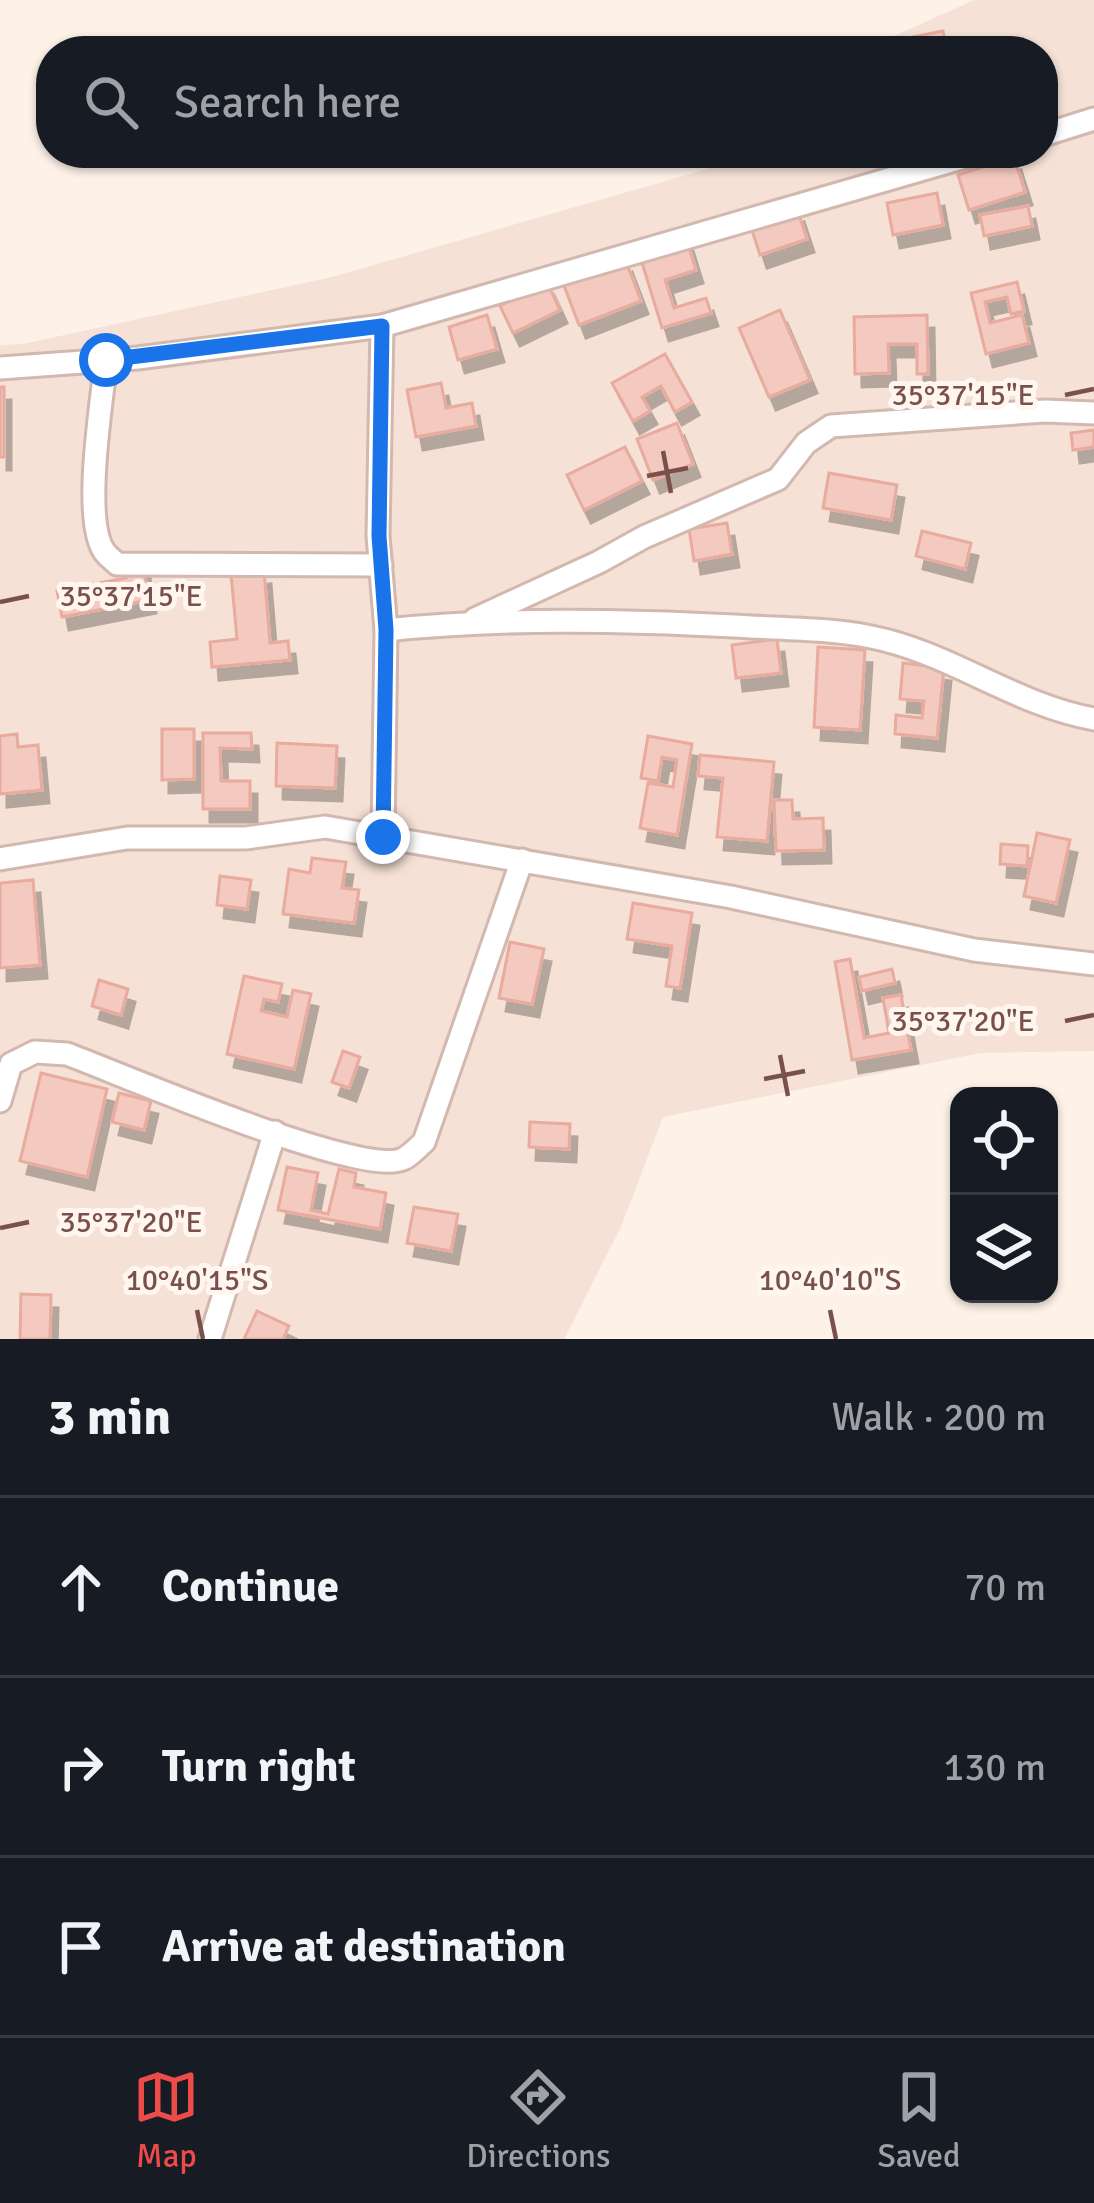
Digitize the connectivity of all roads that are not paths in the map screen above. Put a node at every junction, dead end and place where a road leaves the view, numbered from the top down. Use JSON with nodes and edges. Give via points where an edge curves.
{"nodes":[{"id":1,"x":1087,"y":122,"type":"edge"},
{"id":2,"x":1058,"y":131,"type":"edge"},
{"id":3,"x":1094,"y":146,"type":"edge"},
{"id":4,"x":928,"y":168,"type":"edge"},
{"id":5,"x":382,"y":326,"type":"junction"},
{"id":6,"x":106,"y":360,"type":"junction"},
{"id":7,"x":0,"y":368,"type":"edge"},
{"id":8,"x":1094,"y":413,"type":"edge"},
{"id":9,"x":381,"y":565,"type":"junction"},
{"id":10,"x":469,"y":622,"type":"junction"},
{"id":11,"x":386,"y":630,"type":"junction"},
{"id":12,"x":1094,"y":718,"type":"edge"},
{"id":13,"x":383,"y":837,"type":"junction"},
{"id":14,"x":0,"y":859,"type":"edge"},
{"id":15,"x":522,"y":860,"type":"junction"},
{"id":16,"x":1094,"y":964,"type":"edge"},
{"id":17,"x":0,"y":1101,"type":"edge"},
{"id":18,"x":275,"y":1132,"type":"junction"},
{"id":19,"x":210,"y":1339,"type":"edge"}],
"edges":[{"from":1,"to":2,"type":"street"},
{"from":1,"to":3,"type":"street"},
{"from":4,"to":5,"type":"street"},
{"from":5,"to":6,"type":"street"},
{"from":5,"to":9,"type":"street"},
{"from":6,"to":7,"type":"street"},
{"from":6,"to":9,"type":"street","via":[[96,527],[118,564]]},
{"from":8,"to":10,"type":"street","via":[[831,426],[778,479]]},
{"from":9,"to":11,"type":"street"},
{"from":10,"to":11,"type":"street"},
{"from":10,"to":12,"type":"street","via":[[655,622],[870,637]]},
{"from":11,"to":13,"type":"street"},
{"from":13,"to":14,"type":"street","via":[[325,827],[246,838],[127,838]]},
{"from":13,"to":15,"type":"street"},
{"from":15,"to":16,"type":"street","via":[[974,950]]},
{"from":15,"to":18,"type":"street","via":[[424,1142],[401,1160],[377,1162]]},
{"from":17,"to":18,"type":"street","via":[[11,1064],[35,1052],[67,1054]]},
{"from":18,"to":19,"type":"street"}]}
